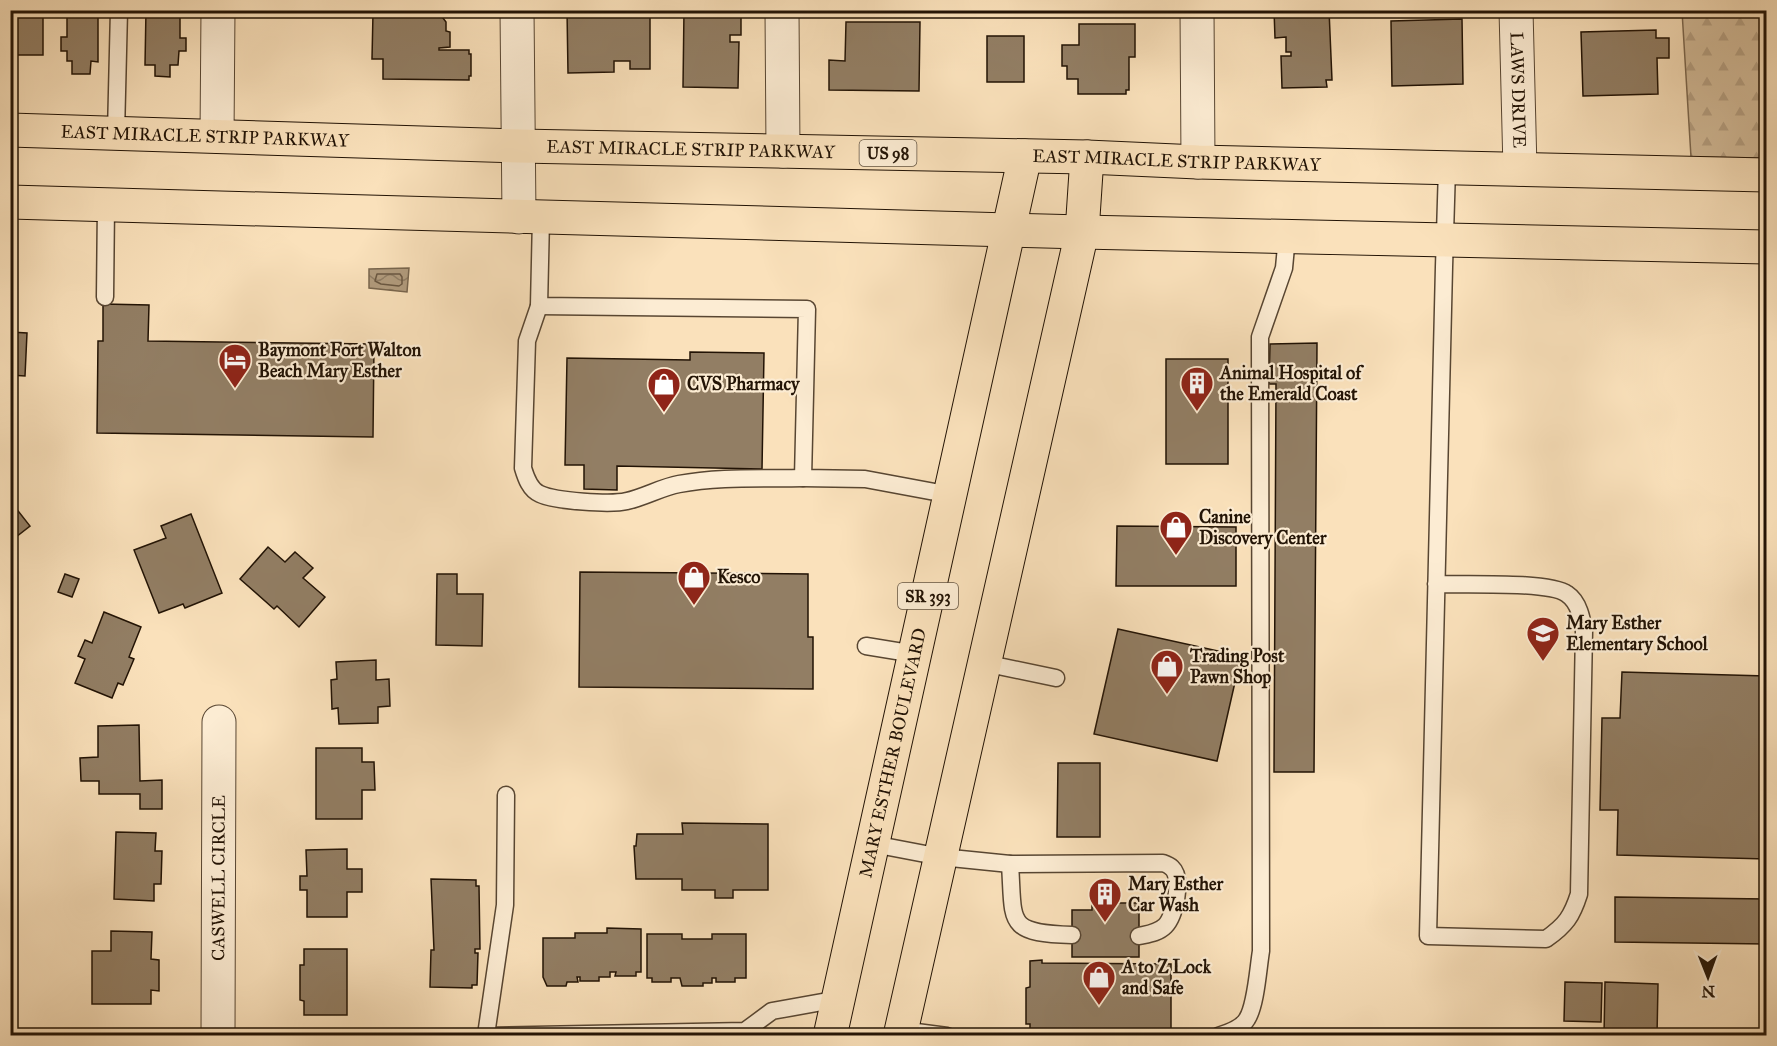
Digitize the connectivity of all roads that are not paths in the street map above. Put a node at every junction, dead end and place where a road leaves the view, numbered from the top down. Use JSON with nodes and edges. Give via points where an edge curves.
{"nodes":[{"id":1,"x":118,"y":10,"type":"edge"},
{"id":2,"x":218,"y":10,"type":"edge"},
{"id":3,"x":517,"y":10,"type":"edge"},
{"id":4,"x":782,"y":10,"type":"edge"},
{"id":5,"x":1197,"y":10,"type":"edge"},
{"id":6,"x":1516,"y":10,"type":"edge"},
{"id":7,"x":10,"y":130,"type":"edge"},
{"id":8,"x":116,"y":134,"type":"junction"},
{"id":9,"x":217,"y":136,"type":"junction"},
{"id":10,"x":519,"y":146,"type":"junction"},
{"id":11,"x":783,"y":152,"type":"junction"},
{"id":12,"x":1025,"y":156,"type":"junction"},
{"id":13,"x":1087,"y":157,"type":"junction"},
{"id":14,"x":1198,"y":162,"type":"junction"},
{"id":15,"x":1447,"y":168,"type":"junction"},
{"id":16,"x":1520,"y":169,"type":"junction"},
{"id":17,"x":1767,"y":175,"type":"edge"},
{"id":18,"x":10,"y":202,"type":"edge"},
{"id":19,"x":106,"y":205,"type":"junction"},
{"id":20,"x":530,"y":218,"type":"junction"},
{"id":21,"x":1010,"y":229,"type":"junction"},
{"id":22,"x":1082,"y":232,"type":"junction"},
{"id":23,"x":1287,"y":236,"type":"junction"},
{"id":24,"x":1445,"y":240,"type":"junction"},
{"id":25,"x":1767,"y":247,"type":"edge"},
{"id":26,"x":105,"y":297,"type":"dead end"},
{"id":27,"x":539,"y":306,"type":"junction"},
{"id":28,"x":804,"y":478,"type":"junction"},
{"id":29,"x":951,"y":495,"type":"junction"},
{"id":30,"x":1436,"y":584,"type":"junction"},
{"id":31,"x":866,"y":646,"type":"dead end"},
{"id":32,"x":915,"y":654,"type":"junction"},
{"id":33,"x":984,"y":663,"type":"junction"},
{"id":34,"x":1056,"y":678,"type":"dead end"},
{"id":35,"x":219,"y":722,"type":"dead end"},
{"id":36,"x":506,"y":795,"type":"dead end"},
{"id":37,"x":873,"y":844,"type":"junction"},
{"id":38,"x":940,"y":857,"type":"junction"},
{"id":39,"x":1010,"y":864,"type":"junction"},
{"id":40,"x":1072,"y":935,"type":"dead end"},
{"id":41,"x":1139,"y":936,"type":"dead end"},
{"id":42,"x":839,"y":999,"type":"junction"},
{"id":43,"x":745,"y":1033,"type":"edge"},
{"id":44,"x":901,"y":1033,"type":"edge"},
{"id":45,"x":218,"y":1035,"type":"edge"},
{"id":46,"x":486,"y":1035,"type":"edge"},
{"id":47,"x":831,"y":1035,"type":"edge"},
{"id":48,"x":947,"y":1035,"type":"edge"},
{"id":49,"x":1218,"y":1035,"type":"edge"}],
"edges":[{"from":1,"to":8,"type":"lane"},
{"from":2,"to":9,"type":"street"},
{"from":3,"to":10,"type":"street"},
{"from":4,"to":11,"type":"street"},
{"from":5,"to":14,"type":"street"},
{"from":6,"to":16,"type":"street","name":"LAWS DRIVE"},
{"from":7,"to":8,"type":"main road","name":"EAST MIRACLE STRIP PARKWAY","number":"US 98"},
{"from":8,"to":9,"type":"main road","name":"EAST MIRACLE STRIP PARKWAY","number":"US 98"},
{"from":9,"to":10,"type":"main road","name":"EAST MIRACLE STRIP PARKWAY","number":"US 98"},
{"from":10,"to":11,"type":"main road","name":"EAST MIRACLE STRIP PARKWAY","number":"US 98"},
{"from":10,"to":20,"type":"street"},
{"from":11,"to":12,"type":"main road","name":"EAST MIRACLE STRIP PARKWAY","number":"US 98"},
{"from":12,"to":13,"type":"main road","name":"EAST MIRACLE STRIP PARKWAY","number":"US 98"},
{"from":12,"to":21,"type":"main road","name":"MARY ESTHER BOULEVARD","number":"SR 393"},
{"from":13,"to":14,"type":"main road","name":"EAST MIRACLE STRIP PARKWAY","number":"US 98"},
{"from":13,"to":22,"type":"main road"},
{"from":14,"to":15,"type":"main road","name":"EAST MIRACLE STRIP PARKWAY","number":"US 98"},
{"from":15,"to":16,"type":"main road","name":"EAST MIRACLE STRIP PARKWAY","number":"US 98"},
{"from":15,"to":24,"type":"lane"},
{"from":16,"to":17,"type":"main road","name":"EAST MIRACLE STRIP PARKWAY","number":"US 98"},
{"from":18,"to":19,"type":"main road"},
{"from":19,"to":20,"type":"main road"},
{"from":19,"to":26,"type":"lane"},
{"from":20,"to":21,"type":"main road"},
{"from":20,"to":27,"type":"lane"},
{"from":21,"to":22,"type":"main road"},
{"from":21,"to":29,"type":"main road","name":"MARY ESTHER BOULEVARD","number":"SR 393"},
{"from":22,"to":23,"type":"main road"},
{"from":22,"to":33,"type":"main road"},
{"from":23,"to":24,"type":"main road"},
{"from":23,"to":49,"type":"lane","via":[[1284,268],[1260,337],[1261,951],[1247,1020],[1231,1032]]},
{"from":24,"to":25,"type":"main road"},
{"from":24,"to":30,"type":"lane"},
{"from":27,"to":28,"type":"lane","via":[[807,309]]},
{"from":27,"to":28,"type":"lane","via":[[527,341],[523,468],[528,483],[539,494],[567,500],[624,502],[677,484]]},
{"from":28,"to":29,"type":"lane","via":[[865,479]]},
{"from":29,"to":32,"type":"main road","name":"MARY ESTHER BOULEVARD","number":"SR 393"},
{"from":30,"to":30,"type":"lane","via":[[1543,586],[1568,594],[1581,612],[1584,632],[1579,894],[1572,915],[1546,939],[1428,936]]},
{"from":31,"to":32,"type":"lane"},
{"from":32,"to":37,"type":"main road","name":"MARY ESTHER BOULEVARD","number":"SR 393"},
{"from":33,"to":34,"type":"lane"},
{"from":33,"to":38,"type":"main road"},
{"from":35,"to":45,"type":"street","name":"CASWELL CIRCLE"},
{"from":36,"to":46,"type":"lane","via":[[504,905]]},
{"from":37,"to":38,"type":"lane"},
{"from":37,"to":42,"type":"main road","name":"MARY ESTHER BOULEVARD","number":"SR 393"},
{"from":38,"to":39,"type":"lane"},
{"from":38,"to":44,"type":"main road"},
{"from":39,"to":40,"type":"lane","via":[[1013,911],[1018,925],[1027,930]]},
{"from":39,"to":41,"type":"lane","via":[[1163,863],[1173,868],[1177,878],[1173,912],[1166,925],[1153,934]]},
{"from":42,"to":43,"type":"lane","via":[[772,1011]]},
{"from":42,"to":47,"type":"main road","name":"MARY ESTHER BOULEVARD","number":"SR 393"},
{"from":43,"to":46,"type":"lane"},
{"from":44,"to":48,"type":"lane"}]}
